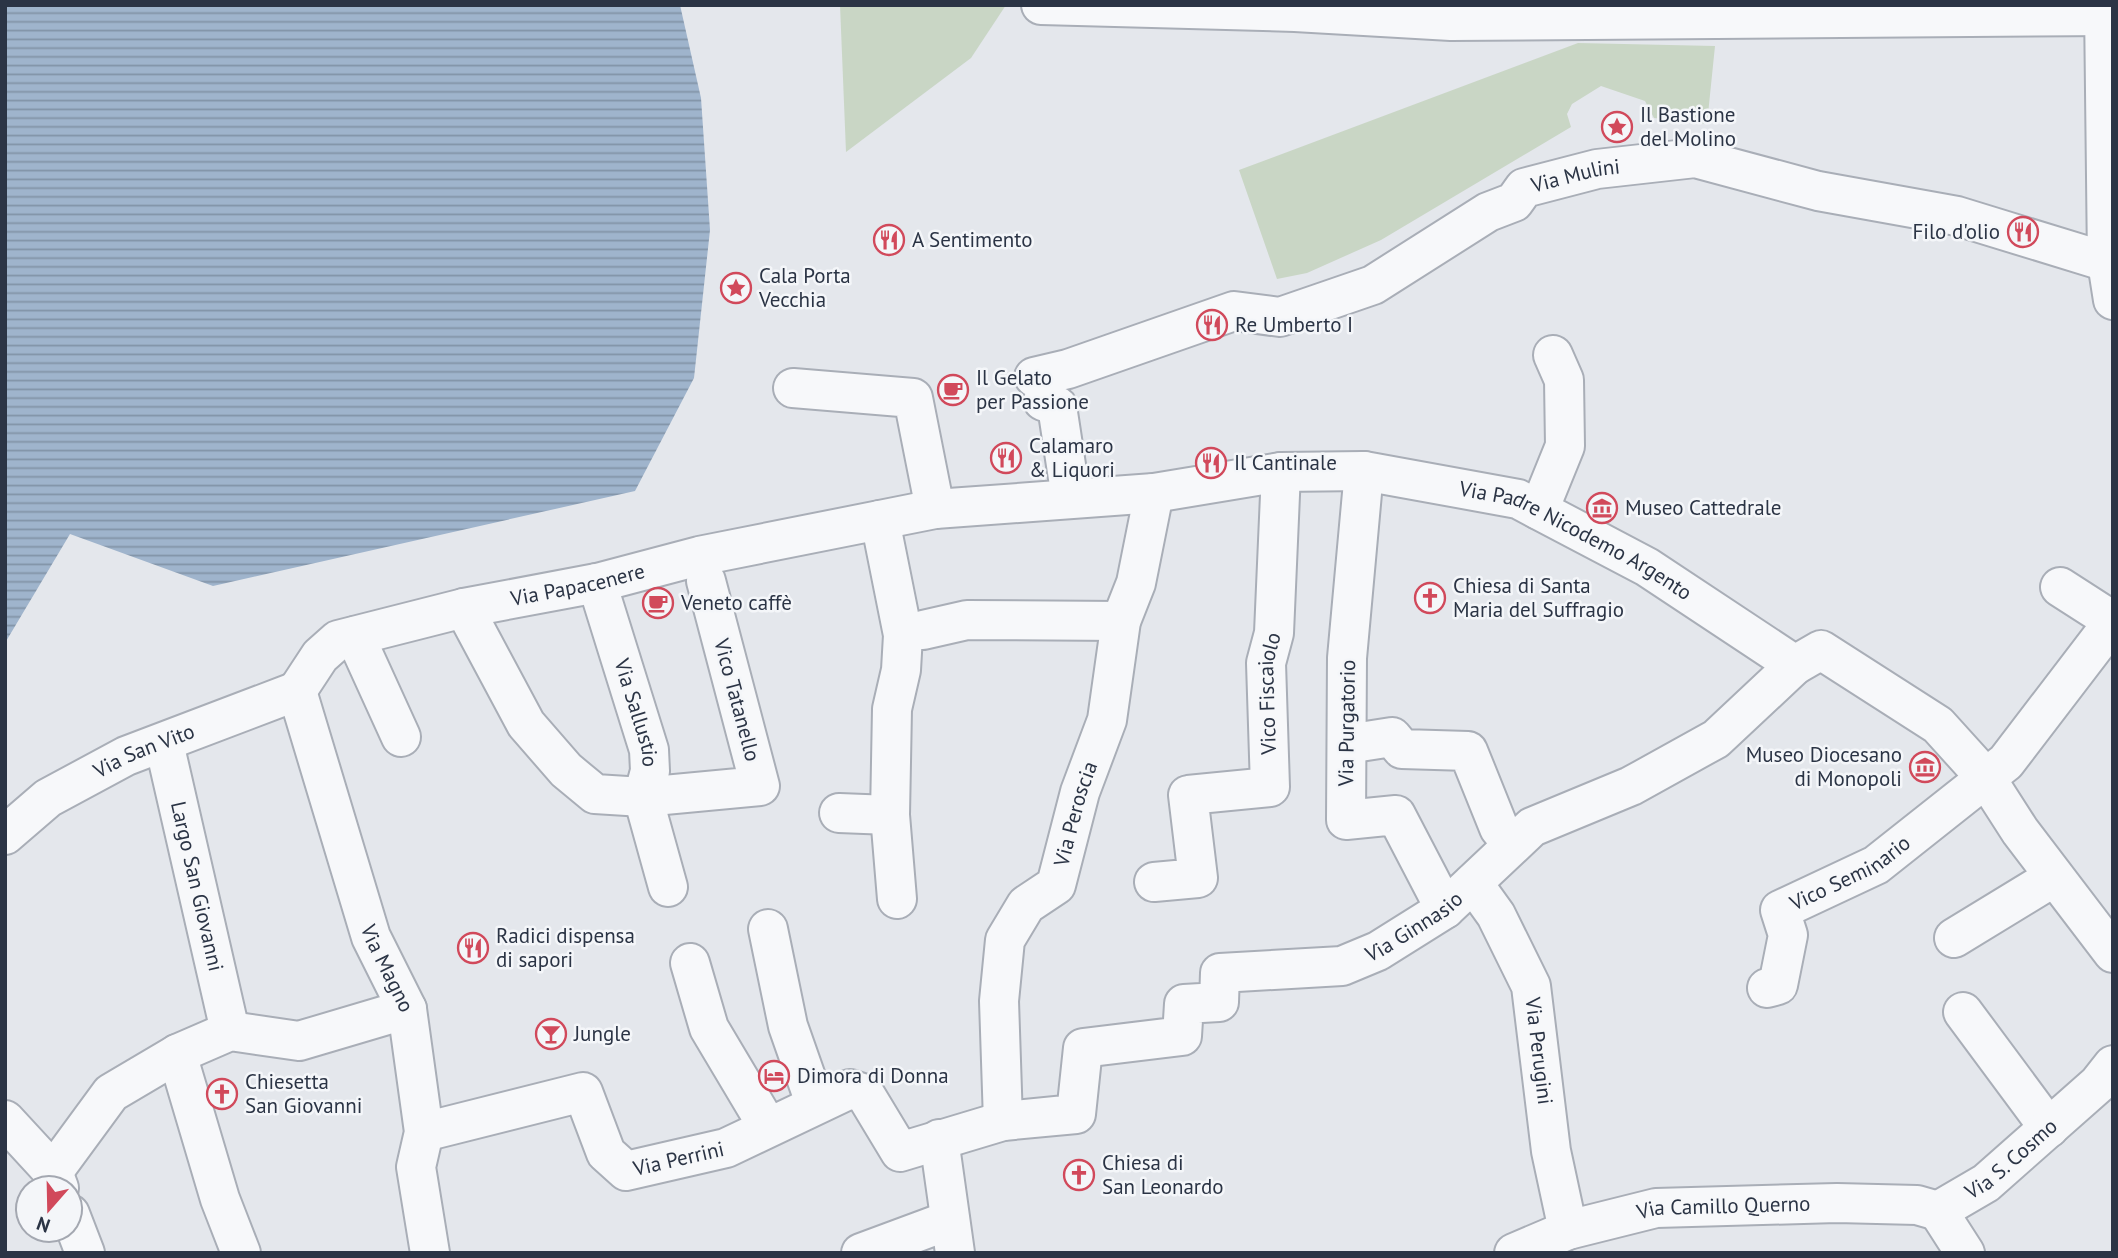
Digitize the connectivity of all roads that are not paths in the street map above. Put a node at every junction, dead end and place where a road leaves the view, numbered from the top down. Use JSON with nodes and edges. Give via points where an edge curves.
{"nodes":[{"id":1,"x":1041,"y":6,"type":"edge"},
{"id":2,"x":1294,"y":9,"type":"edge"},
{"id":3,"x":1643,"y":12,"type":"edge"},
{"id":4,"x":1451,"y":13,"type":"edge"},
{"id":5,"x":2107,"y":13,"type":"edge"},
{"id":6,"x":2111,"y":289,"type":"edge"},
{"id":7,"x":1553,"y":355,"type":"dead end"},
{"id":8,"x":793,"y":387,"type":"dead end"},
{"id":9,"x":1364,"y":471,"type":"junction"},
{"id":10,"x":1281,"y":472,"type":"junction"},
{"id":11,"x":1154,"y":493,"type":"junction"},
{"id":12,"x":1071,"y":498,"type":"junction"},
{"id":13,"x":935,"y":509,"type":"junction"},
{"id":14,"x":1539,"y":510,"type":"junction"},
{"id":15,"x":880,"y":520,"type":"junction"},
{"id":16,"x":703,"y":570,"type":"junction"},
{"id":17,"x":597,"y":583,"type":"junction"},
{"id":18,"x":2060,"y":587,"type":"dead end"},
{"id":19,"x":464,"y":608,"type":"junction"},
{"id":20,"x":1121,"y":621,"type":"junction"},
{"id":21,"x":2113,"y":622,"type":"edge"},
{"id":22,"x":923,"y":630,"type":"dead end"},
{"id":23,"x":355,"y":636,"type":"junction"},
{"id":24,"x":1795,"y":665,"type":"junction"},
{"id":25,"x":297,"y":691,"type":"junction"},
{"id":26,"x":401,"y":737,"type":"dead end"},
{"id":27,"x":164,"y":743,"type":"junction"},
{"id":28,"x":1347,"y":744,"type":"junction"},
{"id":29,"x":1986,"y":778,"type":"junction"},
{"id":30,"x":643,"y":797,"type":"junction"},
{"id":31,"x":839,"y":813,"type":"dead end"},
{"id":32,"x":890,"y":816,"type":"junction"},
{"id":33,"x":5,"y":835,"type":"edge"},
{"id":34,"x":1511,"y":844,"type":"junction"},
{"id":35,"x":2054,"y":877,"type":"junction"},
{"id":36,"x":1154,"y":882,"type":"dead end"},
{"id":37,"x":1473,"y":883,"type":"junction"},
{"id":38,"x":668,"y":887,"type":"dead end"},
{"id":39,"x":897,"y":899,"type":"dead end"},
{"id":40,"x":1445,"y":909,"type":"junction"},
{"id":41,"x":768,"y":929,"type":"dead end"},
{"id":42,"x":1954,"y":939,"type":"dead end"},
{"id":43,"x":2113,"y":953,"type":"edge"},
{"id":44,"x":690,"y":963,"type":"dead end"},
{"id":45,"x":1767,"y":988,"type":"dead end"},
{"id":46,"x":407,"y":1009,"type":"junction"},
{"id":47,"x":1963,"y":1012,"type":"dead end"},
{"id":48,"x":230,"y":1031,"type":"junction"},
{"id":49,"x":177,"y":1054,"type":"junction"},
{"id":50,"x":2113,"y":1065,"type":"edge"},
{"id":51,"x":815,"y":1103,"type":"junction"},
{"id":52,"x":5,"y":1120,"type":"edge"},
{"id":53,"x":1003,"y":1121,"type":"junction"},
{"id":54,"x":768,"y":1127,"type":"junction"},
{"id":55,"x":2049,"y":1128,"type":"junction"},
{"id":56,"x":424,"y":1132,"type":"junction"},
{"id":57,"x":939,"y":1139,"type":"junction"},
{"id":58,"x":51,"y":1174,"type":"edge"},
{"id":59,"x":60,"y":1174,"type":"edge"},
{"id":60,"x":1938,"y":1212,"type":"junction"},
{"id":61,"x":1568,"y":1230,"type":"junction"},
{"id":62,"x":952,"y":1237,"type":"edge"},
{"id":63,"x":241,"y":1253,"type":"edge"},
{"id":64,"x":430,"y":1253,"type":"edge"},
{"id":65,"x":860,"y":1253,"type":"edge"},
{"id":66,"x":1514,"y":1253,"type":"edge"},
{"id":67,"x":1965,"y":1253,"type":"edge"}],
"edges":[{"from":1,"to":2,"type":"street"},
{"from":2,"to":4,"type":"street"},
{"from":3,"to":4,"type":"street"},
{"from":3,"to":5,"type":"street"},
{"from":5,"to":6,"type":"street","name":"Via Mulini"},
{"from":6,"to":12,"type":"street","name":"Via Mulini","via":[[1957,216],[1818,191],[1695,158],[1597,169],[1524,188],[1514,202],[1488,212],[1373,285],[1280,317],[1234,311],[1068,369],[1038,389],[1056,406]]},
{"from":7,"to":14,"type":"street","via":[[1564,380],[1565,446]]},
{"from":8,"to":13,"type":"street","via":[[913,398]]},
{"from":9,"to":10,"type":"street","name":"Via Padre Nicodemo Argento"},
{"from":9,"to":14,"type":"street","name":"Via Padre Nicodemo Argento","via":[[1518,499]]},
{"from":9,"to":28,"type":"street","name":"Via Purgatorio","via":[[1347,658]]},
{"from":10,"to":11,"type":"street","name":"Via Padre Nicodemo Argento"},
{"from":10,"to":36,"type":"street","name":"Vico Fiscaiolo","via":[[1274,633],[1266,663],[1270,787],[1188,795],[1198,878]]},
{"from":11,"to":12,"type":"street","name":"Via Padre Nicodemo Argento"},
{"from":11,"to":20,"type":"street","name":"Via Peroscia","via":[[1136,583]]},
{"from":12,"to":13,"type":"street","name":"Via Padre Nicodemo Argento"},
{"from":13,"to":15,"type":"street","name":"Via Padre Nicodemo Argento"},
{"from":14,"to":24,"type":"street","name":"Via Padre Nicodemo Argento","via":[[1647,567]]},
{"from":15,"to":16,"type":"street","name":"Via Papacenere"},
{"from":15,"to":32,"type":"street","via":[[903,635],[892,709]]},
{"from":16,"to":17,"type":"street","name":"Via Papacenere"},
{"from":16,"to":30,"type":"street","name":"Vico Tatanello","via":[[760,786]]},
{"from":17,"to":19,"type":"street","name":"Via Papacenere"},
{"from":17,"to":30,"type":"street","name":"Via Sallustio","via":[[649,750],[650,771]]},
{"from":18,"to":21,"type":"street"},
{"from":19,"to":23,"type":"street","name":"Via Papacenere"},
{"from":19,"to":30,"type":"street","via":[[526,724],[566,770],[595,794]]},
{"from":20,"to":22,"type":"street","via":[[967,620]]},
{"from":20,"to":53,"type":"street","name":"Via Peroscia","via":[[1107,720],[1080,792],[1056,886],[1026,905],[1004,940],[999,1001]]},
{"from":21,"to":29,"type":"street","via":[[2006,762]]},
{"from":23,"to":25,"type":"street","name":"Via Papacenere","via":[[338,640],[320,656]]},
{"from":23,"to":26,"type":"street"},
{"from":24,"to":29,"type":"street","via":[[1821,650],[1938,725]]},
{"from":24,"to":34,"type":"street","name":"Via Ginnasio","via":[[1716,739],[1631,786],[1532,827]]},
{"from":25,"to":27,"type":"street","name":"Via San Vito"},
{"from":25,"to":46,"type":"street","name":"Via Magno","via":[[371,937]]},
{"from":27,"to":33,"type":"street","name":"Via San Vito","via":[[126,756],[48,798]]},
{"from":27,"to":48,"type":"street","name":"Largo San Giovanni"},
{"from":28,"to":34,"type":"street","via":[[1392,737],[1402,749],[1468,751],[1499,828]]},
{"from":28,"to":40,"type":"street","name":"Via Purgatorio","via":[[1346,820],[1396,815]]},
{"from":29,"to":35,"type":"street"},
{"from":29,"to":45,"type":"street","name":"Vico Seminario","via":[[1876,865],[1780,911],[1788,935],[1778,985]]},
{"from":30,"to":38,"type":"street","name":"Via Sallustio"},
{"from":31,"to":32,"type":"street"},
{"from":32,"to":39,"type":"street"},
{"from":34,"to":37,"type":"street","name":"Via Ginnasio"},
{"from":35,"to":42,"type":"street"},
{"from":35,"to":43,"type":"street"},
{"from":37,"to":40,"type":"street","name":"Via Ginnasio"},
{"from":37,"to":61,"type":"street","name":"Via Perugini","via":[[1496,915],[1531,986],[1551,1151]]},
{"from":40,"to":53,"type":"street","name":"Via Ginnasio","via":[[1378,951],[1342,966],[1220,973],[1219,1002],[1184,1004],[1182,1036],[1083,1048],[1076,1114]]},
{"from":41,"to":51,"type":"street","via":[[788,1026]]},
{"from":44,"to":54,"type":"street","via":[[709,1028]]},
{"from":46,"to":48,"type":"street","via":[[299,1041]]},
{"from":46,"to":56,"type":"street","name":"Via Magno"},
{"from":47,"to":55,"type":"street"},
{"from":48,"to":49,"type":"street"},
{"from":49,"to":59,"type":"street","via":[[111,1093]]},
{"from":49,"to":63,"type":"street"},
{"from":50,"to":55,"type":"street","name":"Via S. Cosmo"},
{"from":51,"to":54,"type":"street","name":"Via Perrini"},
{"from":51,"to":57,"type":"street","name":"Via Perrini","via":[[850,1089],[866,1094],[900,1152]]},
{"from":52,"to":58,"type":"street"},
{"from":53,"to":57,"type":"street"},
{"from":54,"to":56,"type":"street","name":"Via Perrini","via":[[726,1147],[626,1171],[606,1153],[583,1092]]},
{"from":55,"to":60,"type":"street","name":"Via S. Cosmo","via":[[1986,1182]]},
{"from":56,"to":64,"type":"street","name":"Via Magno","via":[[416,1167]]},
{"from":57,"to":62,"type":"street"},
{"from":60,"to":61,"type":"street","name":"Via Camillo Querno","via":[[1917,1205],[1724,1204],[1656,1208]]},
{"from":60,"to":67,"type":"street"},
{"from":61,"to":66,"type":"street","name":"Via Camillo Querno"},
{"from":62,"to":65,"type":"street"}]}
